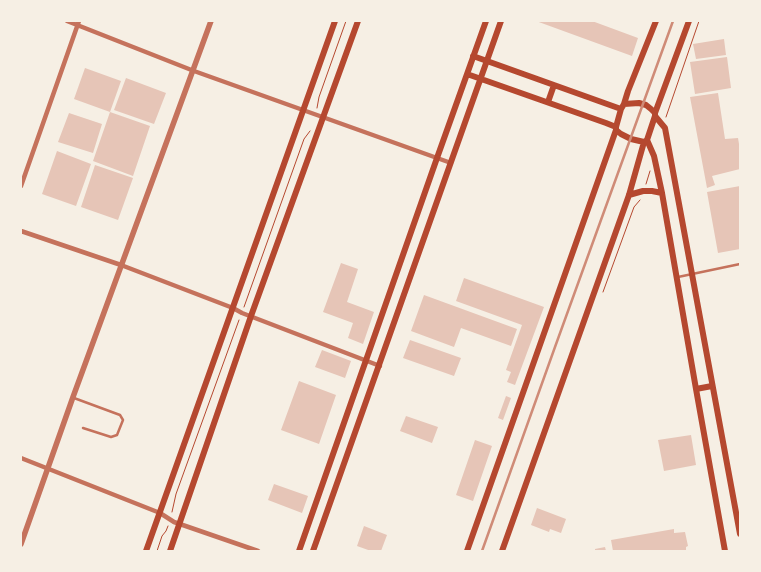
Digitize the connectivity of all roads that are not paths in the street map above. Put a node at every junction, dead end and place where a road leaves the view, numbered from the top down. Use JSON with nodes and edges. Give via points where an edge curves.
{"nodes":[{"id":1,"x":67,"y":21,"type":"edge"},
{"id":2,"x":211,"y":21,"type":"edge"},
{"id":3,"x":335,"y":21,"type":"edge"},
{"id":4,"x":358,"y":21,"type":"edge"},
{"id":5,"x":486,"y":21,"type":"edge"},
{"id":6,"x":501,"y":21,"type":"edge"},
{"id":7,"x":656,"y":21,"type":"edge"},
{"id":8,"x":689,"y":21,"type":"edge"},
{"id":9,"x":78,"y":23,"type":"edge"},
{"id":10,"x":473,"y":56,"type":"junction"},
{"id":11,"x":487,"y":61,"type":"junction"},
{"id":12,"x":194,"y":70,"type":"junction"},
{"id":13,"x":467,"y":74,"type":"junction"},
{"id":14,"x":481,"y":78,"type":"junction"},
{"id":15,"x":554,"y":85,"type":"junction"},
{"id":16,"x":548,"y":102,"type":"junction"},
{"id":17,"x":625,"y":105,"type":"junction"},
{"id":18,"x":304,"y":110,"type":"junction"},
{"id":19,"x":654,"y":112,"type":"junction"},
{"id":20,"x":324,"y":117,"type":"junction"},
{"id":21,"x":618,"y":130,"type":"junction"},
{"id":22,"x":643,"y":141,"type":"junction"},
{"id":23,"x":437,"y":158,"type":"junction"},
{"id":24,"x":451,"y":163,"type":"junction"},
{"id":25,"x":21,"y":186,"type":"edge"},
{"id":26,"x":662,"y":193,"type":"junction"},
{"id":27,"x":629,"y":195,"type":"junction"},
{"id":28,"x":21,"y":231,"type":"edge"},
{"id":29,"x":740,"y":264,"type":"edge"},
{"id":30,"x":121,"y":265,"type":"junction"},
{"id":31,"x":692,"y":274,"type":"junction"},
{"id":32,"x":676,"y":277,"type":"junction"},
{"id":33,"x":233,"y":308,"type":"junction"},
{"id":34,"x":251,"y":316,"type":"junction"},
{"id":35,"x":366,"y":360,"type":"junction"},
{"id":36,"x":380,"y":366,"type":"junction"},
{"id":37,"x":712,"y":386,"type":"junction"},
{"id":38,"x":696,"y":389,"type":"junction"},
{"id":39,"x":73,"y":397,"type":"junction"},
{"id":40,"x":83,"y":428,"type":"dead end"},
{"id":41,"x":21,"y":458,"type":"edge"},
{"id":42,"x":48,"y":468,"type":"junction"},
{"id":43,"x":160,"y":513,"type":"junction"},
{"id":44,"x":179,"y":524,"type":"junction"},
{"id":45,"x":740,"y":534,"type":"edge"},
{"id":46,"x":21,"y":544,"type":"edge"},
{"id":47,"x":146,"y":551,"type":"edge"},
{"id":48,"x":170,"y":551,"type":"edge"},
{"id":49,"x":258,"y":551,"type":"edge"},
{"id":50,"x":300,"y":551,"type":"edge"},
{"id":51,"x":313,"y":551,"type":"edge"},
{"id":52,"x":467,"y":551,"type":"edge"},
{"id":53,"x":502,"y":551,"type":"edge"},
{"id":54,"x":726,"y":551,"type":"edge"}],
"edges":[{"from":1,"to":9,"type":"street"},
{"from":2,"to":12,"type":"street"},
{"from":3,"to":18,"type":"main road"},
{"from":4,"to":20,"type":"main road"},
{"from":5,"to":10,"type":"main road"},
{"from":6,"to":11,"type":"main road"},
{"from":7,"to":17,"type":"main road"},
{"from":8,"to":19,"type":"main road"},
{"from":9,"to":12,"type":"street"},
{"from":9,"to":25,"type":"street"},
{"from":10,"to":11,"type":"main road"},
{"from":10,"to":13,"type":"main road"},
{"from":11,"to":14,"type":"main road"},
{"from":11,"to":15,"type":"main road"},
{"from":12,"to":18,"type":"street"},
{"from":12,"to":30,"type":"street"},
{"from":13,"to":14,"type":"main road"},
{"from":13,"to":23,"type":"main road"},
{"from":14,"to":16,"type":"main road"},
{"from":14,"to":24,"type":"main road"},
{"from":15,"to":16,"type":"main road"},
{"from":15,"to":17,"type":"main road"},
{"from":16,"to":21,"type":"main road"},
{"from":17,"to":19,"type":"main road","via":[[639,102]]},
{"from":17,"to":21,"type":"main road"},
{"from":18,"to":20,"type":"street"},
{"from":18,"to":33,"type":"main road"},
{"from":19,"to":22,"type":"main road"},
{"from":19,"to":31,"type":"main road","via":[[665,128]]},
{"from":20,"to":23,"type":"street"},
{"from":20,"to":34,"type":"main road"},
{"from":21,"to":22,"type":"main road"},
{"from":21,"to":52,"type":"main road"},
{"from":22,"to":26,"type":"main road","via":[[654,156]]},
{"from":22,"to":27,"type":"main road"},
{"from":23,"to":24,"type":"street"},
{"from":23,"to":35,"type":"main road"},
{"from":24,"to":36,"type":"main road"},
{"from":26,"to":27,"type":"main road","via":[[643,191]]},
{"from":26,"to":32,"type":"main road"},
{"from":27,"to":53,"type":"main road"},
{"from":28,"to":30,"type":"street"},
{"from":29,"to":31,"type":"lane"},
{"from":30,"to":33,"type":"street"},
{"from":30,"to":39,"type":"street"},
{"from":31,"to":32,"type":"lane"},
{"from":31,"to":37,"type":"main road"},
{"from":32,"to":38,"type":"main road"},
{"from":33,"to":34,"type":"street"},
{"from":33,"to":43,"type":"main road"},
{"from":34,"to":35,"type":"street"},
{"from":34,"to":44,"type":"main road"},
{"from":35,"to":36,"type":"street"},
{"from":35,"to":50,"type":"main road"},
{"from":36,"to":51,"type":"main road"},
{"from":37,"to":38,"type":"main road"},
{"from":37,"to":45,"type":"main road"},
{"from":38,"to":54,"type":"main road"},
{"from":39,"to":40,"type":"lane","via":[[120,415],[123,420],[115,437]]},
{"from":39,"to":42,"type":"street"},
{"from":41,"to":42,"type":"street"},
{"from":42,"to":43,"type":"street"},
{"from":42,"to":46,"type":"street"},
{"from":43,"to":44,"type":"street"},
{"from":43,"to":47,"type":"main road"},
{"from":44,"to":48,"type":"main road"},
{"from":44,"to":49,"type":"street"}]}
